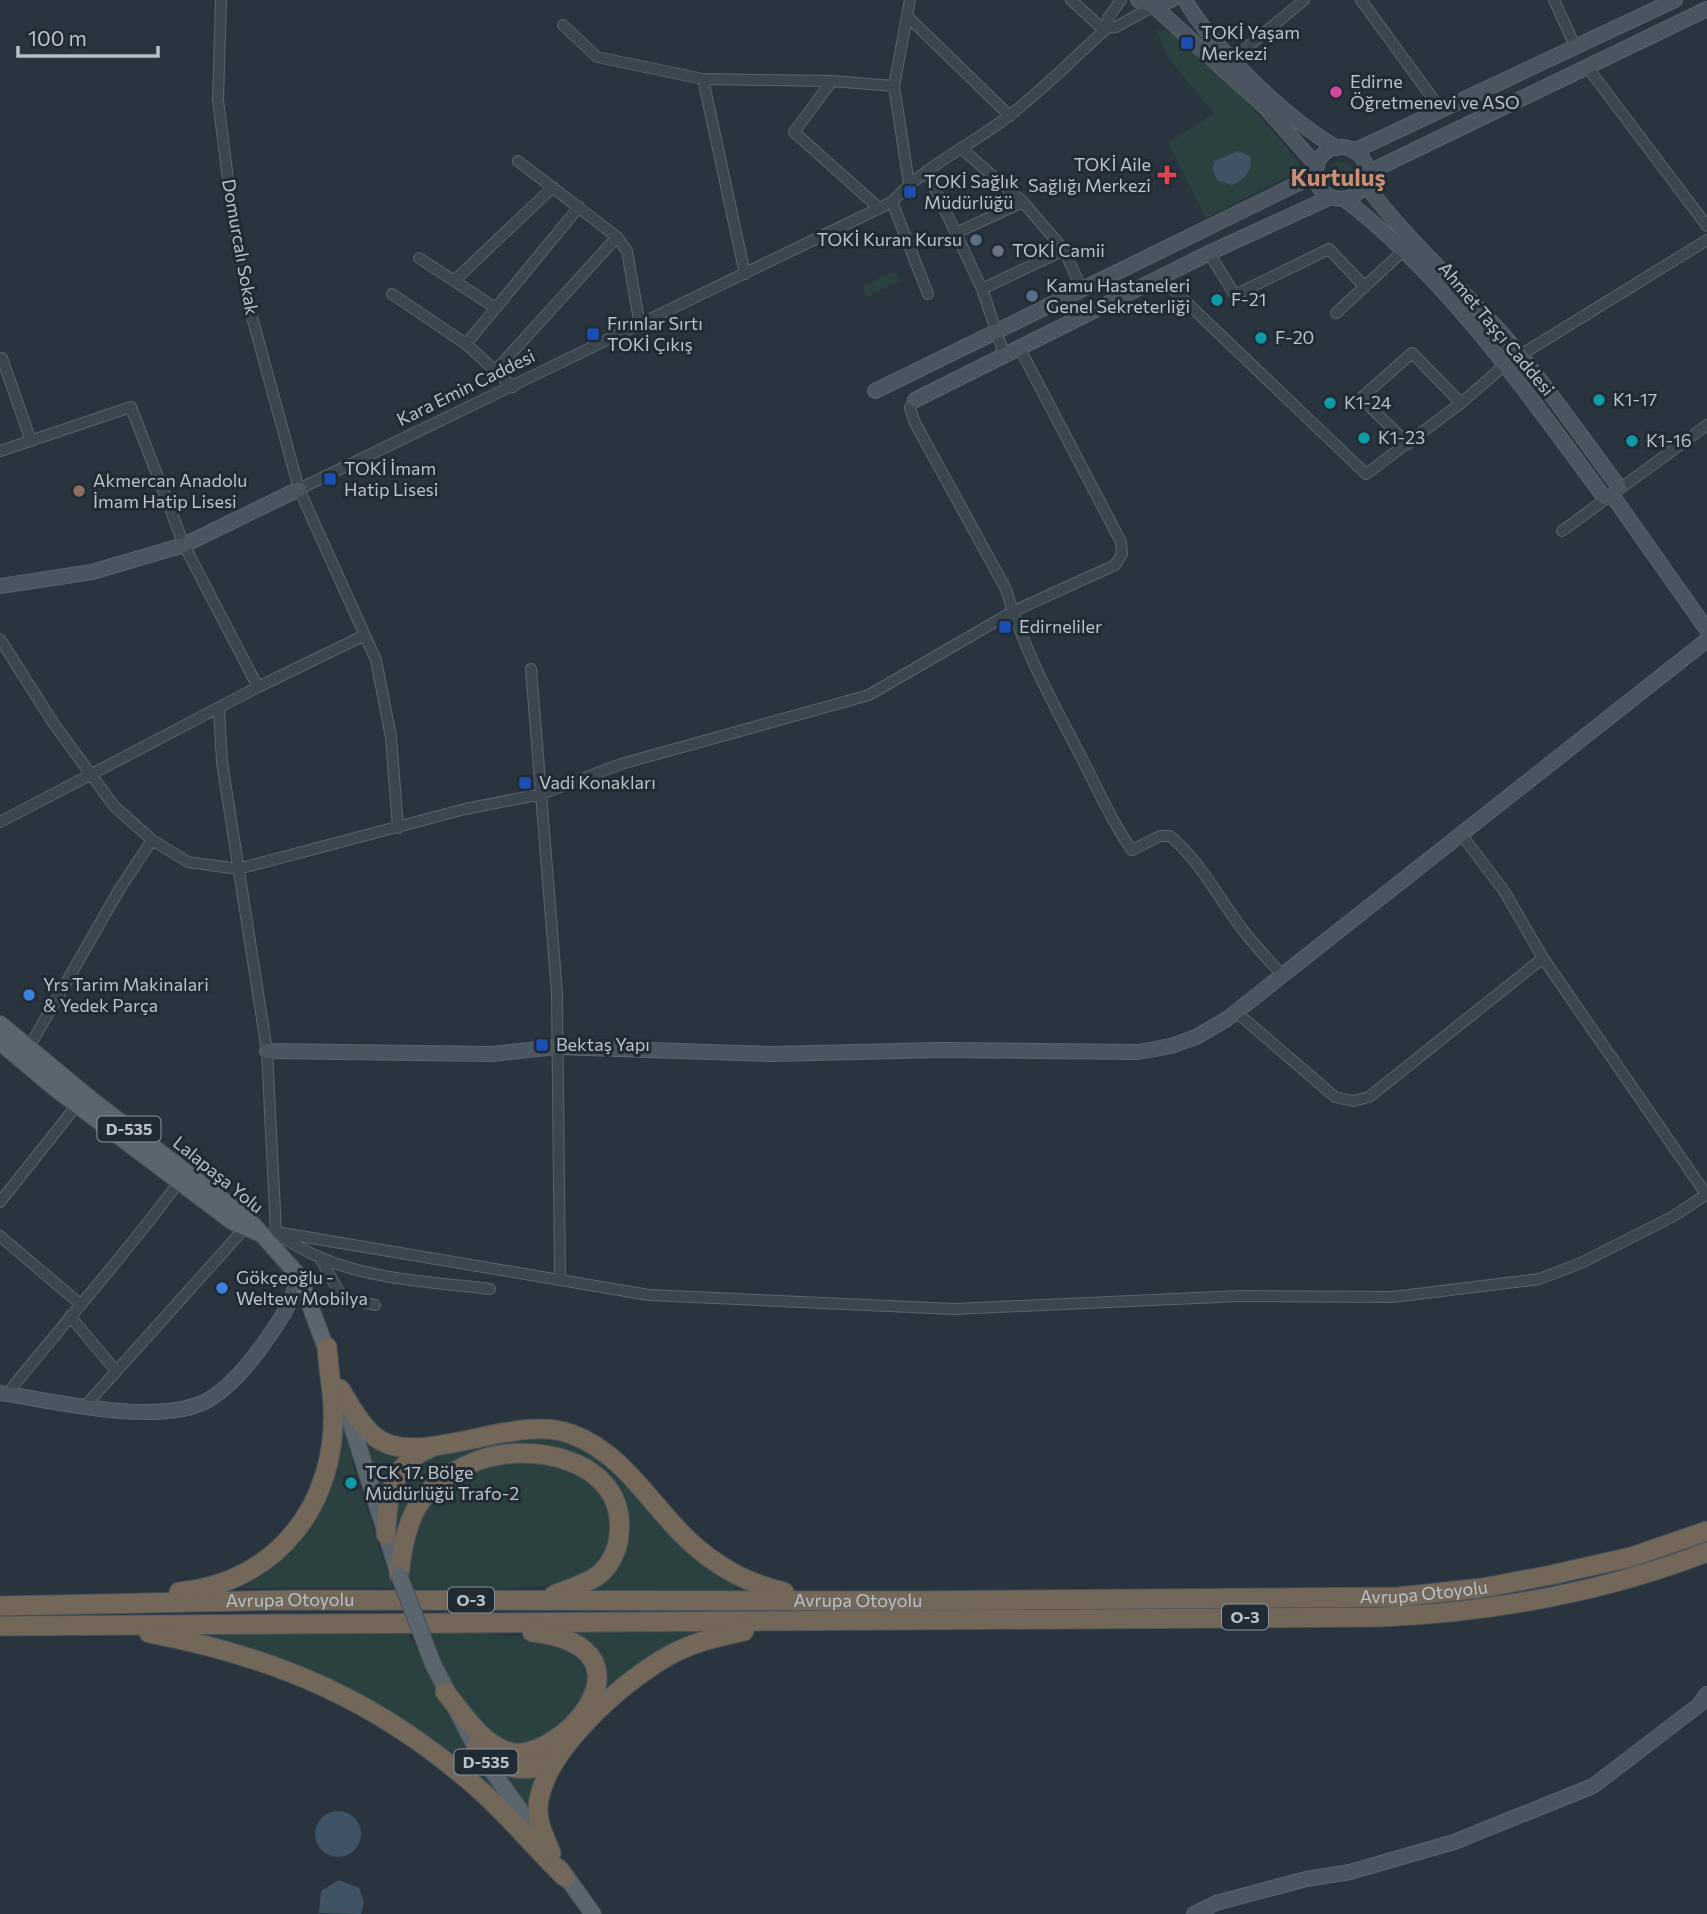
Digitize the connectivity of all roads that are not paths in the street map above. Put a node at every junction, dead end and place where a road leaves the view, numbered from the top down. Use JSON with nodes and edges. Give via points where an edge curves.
{"nodes":[{"id":1,"x":221,"y":0,"type":"edge"},
{"id":2,"x":910,"y":0,"type":"edge"},
{"id":3,"x":1071,"y":0,"type":"edge"},
{"id":4,"x":1121,"y":0,"type":"edge"},
{"id":5,"x":1138,"y":0,"type":"edge"},
{"id":6,"x":1171,"y":0,"type":"edge"},
{"id":7,"x":1185,"y":0,"type":"edge"},
{"id":8,"x":1304,"y":0,"type":"edge"},
{"id":9,"x":1361,"y":0,"type":"edge"},
{"id":10,"x":1554,"y":0,"type":"edge"},
{"id":11,"x":1675,"y":0,"type":"edge"},
{"id":12,"x":1154,"y":7,"type":"junction"},
{"id":13,"x":1707,"y":9,"type":"edge"},
{"id":14,"x":907,"y":16,"type":"junction"},
{"id":15,"x":563,"y":25,"type":"dead end"},
{"id":16,"x":1106,"y":29,"type":"junction"},
{"id":17,"x":1575,"y":46,"type":"junction"},
{"id":18,"x":1233,"y":59,"type":"junction"},
{"id":19,"x":1588,"y":68,"type":"junction"},
{"id":20,"x":703,"y":79,"type":"junction"},
{"id":21,"x":832,"y":81,"type":"junction"},
{"id":22,"x":894,"y":86,"type":"junction"},
{"id":23,"x":1441,"y":111,"type":"junction"},
{"id":24,"x":1010,"y":116,"type":"junction"},
{"id":25,"x":1337,"y":148,"type":"junction"},
{"id":26,"x":963,"y":150,"type":"junction"},
{"id":27,"x":1354,"y":151,"type":"junction"},
{"id":28,"x":519,"y":161,"type":"dead end"},
{"id":29,"x":1316,"y":170,"type":"junction"},
{"id":30,"x":928,"y":172,"type":"junction"},
{"id":31,"x":1366,"y":178,"type":"junction"},
{"id":32,"x":909,"y":184,"type":"junction"},
{"id":33,"x":553,"y":187,"type":"junction"},
{"id":34,"x":1337,"y":198,"type":"junction"},
{"id":35,"x":1023,"y":201,"type":"junction"},
{"id":36,"x":892,"y":202,"type":"junction"},
{"id":37,"x":579,"y":207,"type":"junction"},
{"id":38,"x":880,"y":208,"type":"junction"},
{"id":39,"x":1707,"y":226,"type":"edge"},
{"id":40,"x":958,"y":232,"type":"junction"},
{"id":41,"x":617,"y":237,"type":"junction"},
{"id":42,"x":1707,"y":240,"type":"edge"},
{"id":43,"x":1064,"y":250,"type":"junction"},
{"id":44,"x":1404,"y":250,"type":"junction"},
{"id":45,"x":1209,"y":253,"type":"junction"},
{"id":46,"x":419,"y":258,"type":"dead end"},
{"id":47,"x":746,"y":274,"type":"junction"},
{"id":48,"x":1161,"y":278,"type":"junction"},
{"id":49,"x":454,"y":281,"type":"junction"},
{"id":50,"x":1365,"y":287,"type":"junction"},
{"id":51,"x":982,"y":289,"type":"junction"},
{"id":52,"x":1082,"y":290,"type":"junction"},
{"id":53,"x":392,"y":294,"type":"dead end"},
{"id":54,"x":928,"y":294,"type":"dead end"},
{"id":55,"x":494,"y":307,"type":"junction"},
{"id":56,"x":1336,"y":313,"type":"dead end"},
{"id":57,"x":640,"y":326,"type":"junction"},
{"id":58,"x":996,"y":329,"type":"junction"},
{"id":59,"x":466,"y":344,"type":"junction"},
{"id":60,"x":1020,"y":349,"type":"junction"},
{"id":61,"x":1520,"y":356,"type":"junction"},
{"id":62,"x":1005,"y":357,"type":"junction"},
{"id":63,"x":2,"y":358,"type":"dead end"},
{"id":64,"x":1506,"y":364,"type":"junction"},
{"id":65,"x":495,"y":371,"type":"junction"},
{"id":66,"x":513,"y":387,"type":"junction"},
{"id":67,"x":875,"y":391,"type":"dead end"},
{"id":68,"x":915,"y":400,"type":"joint"},
{"id":69,"x":1461,"y":404,"type":"junction"},
{"id":70,"x":1707,"y":425,"type":"edge"},
{"id":71,"x":31,"y":441,"type":"junction"},
{"id":72,"x":1408,"y":444,"type":"junction"},
{"id":73,"x":0,"y":451,"type":"edge"},
{"id":74,"x":299,"y":489,"type":"junction"},
{"id":75,"x":1612,"y":493,"type":"junction"},
{"id":76,"x":1562,"y":531,"type":"dead end"},
{"id":77,"x":184,"y":545,"type":"junction"},
{"id":78,"x":0,"y":587,"type":"edge"},
{"id":79,"x":1012,"y":612,"type":"junction"},
{"id":80,"x":1707,"y":630,"type":"edge"},
{"id":81,"x":365,"y":635,"type":"junction"},
{"id":82,"x":0,"y":639,"type":"edge"},
{"id":83,"x":1707,"y":640,"type":"edge"},
{"id":84,"x":531,"y":669,"type":"dead end"},
{"id":85,"x":258,"y":687,"type":"junction"},
{"id":86,"x":219,"y":710,"type":"junction"},
{"id":87,"x":91,"y":775,"type":"junction"},
{"id":88,"x":542,"y":794,"type":"junction"},
{"id":89,"x":0,"y":822,"type":"edge"},
{"id":90,"x":398,"y":828,"type":"junction"},
{"id":91,"x":1461,"y":834,"type":"junction"},
{"id":92,"x":152,"y":841,"type":"junction"},
{"id":93,"x":238,"y":869,"type":"junction"},
{"id":94,"x":1543,"y":958,"type":"junction"},
{"id":95,"x":1282,"y":975,"type":"junction"},
{"id":96,"x":1236,"y":1012,"type":"junction"},
{"id":97,"x":0,"y":1024,"type":"edge"},
{"id":98,"x":0,"y":1042,"type":"edge"},
{"id":99,"x":556,"y":1047,"type":"junction"},
{"id":100,"x":28,"y":1049,"type":"junction"},
{"id":101,"x":267,"y":1051,"type":"junction"},
{"id":102,"x":77,"y":1105,"type":"junction"},
{"id":103,"x":179,"y":1182,"type":"junction"},
{"id":104,"x":1707,"y":1194,"type":"edge"},
{"id":105,"x":0,"y":1202,"type":"edge"},
{"id":106,"x":260,"y":1233,"type":"junction"},
{"id":107,"x":0,"y":1236,"type":"edge"},
{"id":108,"x":321,"y":1260,"type":"junction"},
{"id":109,"x":299,"y":1276,"type":"junction"},
{"id":110,"x":560,"y":1280,"type":"junction"},
{"id":111,"x":490,"y":1289,"type":"dead end"},
{"id":112,"x":80,"y":1304,"type":"junction"},
{"id":113,"x":375,"y":1305,"type":"dead end"},
{"id":114,"x":69,"y":1316,"type":"junction"},
{"id":115,"x":327,"y":1347,"type":"junction"},
{"id":116,"x":116,"y":1371,"type":"junction"},
{"id":117,"x":340,"y":1389,"type":"junction"},
{"id":118,"x":3,"y":1394,"type":"edge"},
{"id":119,"x":86,"y":1405,"type":"junction"},
{"id":120,"x":438,"y":1446,"type":"junction"},
{"id":121,"x":1707,"y":1531,"type":"edge"},
{"id":122,"x":386,"y":1534,"type":"junction"},
{"id":123,"x":1707,"y":1552,"type":"edge"},
{"id":124,"x":399,"y":1575,"type":"junction"},
{"id":125,"x":543,"y":1600,"type":"junction"},
{"id":126,"x":823,"y":1600,"type":"junction"},
{"id":127,"x":118,"y":1605,"type":"junction"},
{"id":128,"x":0,"y":1606,"type":"edge"},
{"id":129,"x":490,"y":1621,"type":"junction"},
{"id":130,"x":776,"y":1622,"type":"junction"},
{"id":131,"x":121,"y":1625,"type":"junction"},
{"id":132,"x":0,"y":1626,"type":"edge"},
{"id":133,"x":445,"y":1692,"type":"junction"},
{"id":134,"x":1707,"y":1693,"type":"edge"},
{"id":135,"x":476,"y":1748,"type":"junction"},
{"id":136,"x":561,"y":1753,"type":"junction"},
{"id":137,"x":551,"y":1853,"type":"junction"},
{"id":138,"x":565,"y":1877,"type":"junction"},
{"id":139,"x":593,"y":1914,"type":"edge"},
{"id":140,"x":600,"y":1914,"type":"edge"},
{"id":141,"x":1194,"y":1914,"type":"edge"}],
"edges":[{"from":1,"to":74,"type":"street","name":"Domurcalı Sokak","via":[[218,100],[233,219],[251,313]]},
{"from":2,"to":14,"type":"street"},
{"from":3,"to":16,"type":"street"},
{"from":4,"to":16,"type":"street"},
{"from":5,"to":12,"type":"main road"},
{"from":6,"to":12,"type":"main road"},
{"from":7,"to":18,"type":"main road"},
{"from":8,"to":18,"type":"street"},
{"from":9,"to":23,"type":"street"},
{"from":10,"to":17,"type":"street"},
{"from":11,"to":17,"type":"main road"},
{"from":12,"to":16,"type":"street"},
{"from":12,"to":29,"type":"main road","via":[[1265,107]]},
{"from":13,"to":19,"type":"main road"},
{"from":14,"to":22,"type":"street"},
{"from":14,"to":24,"type":"street"},
{"from":15,"to":20,"type":"street","via":[[597,57]]},
{"from":16,"to":24,"type":"street","name":"Kara Emin Caddesi"},
{"from":17,"to":23,"type":"main road"},
{"from":18,"to":25,"type":"main road","via":[[1284,108]]},
{"from":19,"to":31,"type":"main road"},
{"from":19,"to":39,"type":"street"},
{"from":20,"to":21,"type":"street"},
{"from":20,"to":47,"type":"street"},
{"from":21,"to":22,"type":"street"},
{"from":21,"to":38,"type":"street","via":[[794,132]]},
{"from":22,"to":32,"type":"street"},
{"from":23,"to":27,"type":"main road"},
{"from":24,"to":26,"type":"street","name":"Kara Emin Caddesi"},
{"from":25,"to":27,"type":"main road"},
{"from":25,"to":29,"type":"main road","via":[[1324,154]]},
{"from":26,"to":30,"type":"street","name":"Kara Emin Caddesi"},
{"from":26,"to":35,"type":"street"},
{"from":27,"to":31,"type":"main road","via":[[1361,157]]},
{"from":28,"to":33,"type":"street"},
{"from":29,"to":34,"type":"main road","via":[[1320,188]]},
{"from":29,"to":52,"type":"main road"},
{"from":30,"to":32,"type":"street","name":"Kara Emin Caddesi"},
{"from":30,"to":40,"type":"street"},
{"from":31,"to":34,"type":"main road","via":[[1353,197]]},
{"from":31,"to":61,"type":"main road","name":"Ahmet Taşçı Caddesi","via":[[1395,224]]},
{"from":32,"to":36,"type":"street","name":"Kara Emin Caddesi"},
{"from":33,"to":37,"type":"street"},
{"from":33,"to":49,"type":"street"},
{"from":34,"to":44,"type":"main road","name":"Ahmet Taşçı Caddesi","via":[[1385,230]]},
{"from":34,"to":45,"type":"main road"},
{"from":35,"to":40,"type":"street"},
{"from":35,"to":43,"type":"street"},
{"from":36,"to":38,"type":"street","name":"Kara Emin Caddesi"},
{"from":36,"to":54,"type":"street"},
{"from":37,"to":41,"type":"street"},
{"from":37,"to":55,"type":"street"},
{"from":38,"to":47,"type":"street","name":"Kara Emin Caddesi"},
{"from":40,"to":51,"type":"street"},
{"from":41,"to":57,"type":"street","via":[[627,251]]},
{"from":41,"to":65,"type":"street"},
{"from":42,"to":61,"type":"street"},
{"from":43,"to":51,"type":"street"},
{"from":43,"to":52,"type":"street"},
{"from":44,"to":50,"type":"street"},
{"from":44,"to":64,"type":"main road","name":"Ahmet Taşçı Caddesi"},
{"from":45,"to":48,"type":"main road"},
{"from":45,"to":50,"type":"street","via":[[1235,295],[1329,249]]},
{"from":46,"to":49,"type":"street"},
{"from":47,"to":57,"type":"street","name":"Kara Emin Caddesi"},
{"from":48,"to":60,"type":"main road"},
{"from":48,"to":72,"type":"street","via":[[1366,474]]},
{"from":49,"to":55,"type":"street"},
{"from":50,"to":56,"type":"street"},
{"from":51,"to":58,"type":"street"},
{"from":52,"to":58,"type":"main road"},
{"from":53,"to":59,"type":"street"},
{"from":55,"to":59,"type":"street"},
{"from":57,"to":66,"type":"street","name":"Kara Emin Caddesi"},
{"from":58,"to":62,"type":"street"},
{"from":58,"to":67,"type":"main road"},
{"from":59,"to":65,"type":"street"},
{"from":60,"to":62,"type":"main road"},
{"from":60,"to":79,"type":"street","via":[[1121,542],[1122,554],[1115,565]]},
{"from":61,"to":64,"type":"street"},
{"from":61,"to":75,"type":"main road","name":"Ahmet Taşçı Caddesi"},
{"from":62,"to":68,"type":"main road"},
{"from":63,"to":71,"type":"street"},
{"from":64,"to":69,"type":"street"},
{"from":64,"to":75,"type":"main road","name":"Ahmet Taşçı Caddesi"},
{"from":65,"to":66,"type":"street"},
{"from":66,"to":74,"type":"street","name":"Kara Emin Caddesi"},
{"from":68,"to":79,"type":"street","via":[[910,408],[915,424],[1006,589]]},
{"from":69,"to":72,"type":"street"},
{"from":69,"to":72,"type":"street","via":[[1412,353],[1361,398]]},
{"from":70,"to":75,"type":"street"},
{"from":71,"to":73,"type":"street"},
{"from":71,"to":77,"type":"street","via":[[131,407]]},
{"from":74,"to":77,"type":"main road","name":"Kara Emin Caddesi"},
{"from":74,"to":81,"type":"street","name":"Domurcalı Sokak"},
{"from":75,"to":76,"type":"street"},
{"from":75,"to":80,"type":"main road"},
{"from":77,"to":78,"type":"main road","name":"Kara Emin Caddesi","via":[[92,572]]},
{"from":77,"to":85,"type":"street"},
{"from":79,"to":88,"type":"street","via":[[869,695],[621,764]]},
{"from":79,"to":95,"type":"street","via":[[1112,820],[1132,850],[1170,836],[1187,851],[1242,929]]},
{"from":81,"to":85,"type":"street"},
{"from":81,"to":90,"type":"street","name":"Domurcalı Sokak","via":[[384,692]]},
{"from":82,"to":87,"type":"street"},
{"from":83,"to":91,"type":"main road"},
{"from":84,"to":88,"type":"street"},
{"from":85,"to":86,"type":"street"},
{"from":86,"to":87,"type":"street"},
{"from":86,"to":93,"type":"street"},
{"from":87,"to":89,"type":"street"},
{"from":87,"to":92,"type":"street","via":[[114,806]]},
{"from":88,"to":90,"type":"street"},
{"from":88,"to":99,"type":"street","via":[[557,993]]},
{"from":90,"to":93,"type":"street"},
{"from":91,"to":94,"type":"street","via":[[1504,891]]},
{"from":91,"to":95,"type":"main road"},
{"from":92,"to":93,"type":"street","via":[[188,862]]},
{"from":92,"to":100,"type":"street","via":[[118,890]]},
{"from":93,"to":101,"type":"street"},
{"from":94,"to":96,"type":"street","via":[[1369,1097],[1353,1101],[1335,1097],[1314,1082]]},
{"from":94,"to":104,"type":"street"},
{"from":95,"to":96,"type":"main road"},
{"from":96,"to":99,"type":"main road","via":[[1196,1037],[1138,1052],[770,1054]]},
{"from":97,"to":100,"type":"main road","name":"Lalapaşa Yolu","number":"D-535"},
{"from":98,"to":102,"type":"main road","name":"Lalapaşa Yolu","number":"D-535"},
{"from":99,"to":101,"type":"main road","via":[[492,1054]]},
{"from":99,"to":110,"type":"street"},
{"from":100,"to":106,"type":"main road","name":"Lalapaşa Yolu","number":"D-535","via":[[238,1211]]},
{"from":101,"to":106,"type":"street"},
{"from":102,"to":103,"type":"main road","name":"Lalapaşa Yolu","number":"D-535"},
{"from":102,"to":105,"type":"street"},
{"from":103,"to":106,"type":"main road","name":"Lalapaşa Yolu","number":"D-535"},
{"from":103,"to":112,"type":"street"},
{"from":104,"to":110,"type":"street","via":[[1672,1217],[1539,1279],[1393,1297],[1240,1296],[954,1309],[649,1295]]},
{"from":106,"to":108,"type":"street"},
{"from":106,"to":109,"type":"main road","number":"D-535"},
{"from":106,"to":110,"type":"street"},
{"from":106,"to":116,"type":"street"},
{"from":107,"to":112,"type":"street"},
{"from":108,"to":111,"type":"street","via":[[389,1277]]},
{"from":108,"to":113,"type":"street","via":[[342,1297]]},
{"from":109,"to":115,"type":"main road","number":"D-535"},
{"from":109,"to":119,"type":"main road","via":[[290,1307],[243,1372],[209,1399],[176,1410],[143,1413]]},
{"from":112,"to":114,"type":"street"},
{"from":114,"to":116,"type":"street"},
{"from":114,"to":118,"type":"street"},
{"from":115,"to":117,"type":"main road","number":"D-535"},
{"from":115,"to":127,"type":"highway","via":[[333,1407],[330,1443],[317,1494],[298,1530],[259,1566],[223,1583]]},
{"from":116,"to":119,"type":"street"},
{"from":117,"to":120,"type":"highway","via":[[366,1428],[381,1441],[408,1448]]},
{"from":117,"to":122,"type":"main road","number":"D-535"},
{"from":118,"to":119,"type":"main road"},
{"from":120,"to":122,"type":"highway","via":[[423,1451],[398,1472],[391,1488]]},
{"from":120,"to":126,"type":"highway","via":[[530,1427],[570,1433],[621,1465],[707,1557],[759,1586]]},
{"from":121,"to":126,"type":"highway","name":"Avrupa Otoyolu","number":"O-3","via":[[1631,1557],[1551,1575],[1398,1597]]},
{"from":122,"to":124,"type":"main road","number":"D-535"},
{"from":123,"to":130,"type":"highway","name":"Avrupa Otoyolu","number":"O-3","via":[[1601,1585],[1430,1615]]},
{"from":124,"to":125,"type":"highway","via":[[407,1525],[431,1487],[490,1456],[532,1451],[566,1459],[601,1480],[617,1504],[620,1527],[614,1554],[599,1575]]},
{"from":124,"to":133,"type":"main road","number":"D-535","bridge":true},
{"from":125,"to":126,"type":"highway","name":"Avrupa Otoyolu","number":"O-3"},
{"from":125,"to":127,"type":"highway","name":"Avrupa Otoyolu","number":"O-3"},
{"from":127,"to":128,"type":"highway","name":"Avrupa Otoyolu","number":"O-3"},
{"from":129,"to":130,"type":"highway","name":"Avrupa Otoyolu","number":"O-3"},
{"from":129,"to":131,"type":"highway","name":"Avrupa Otoyolu","number":"O-3"},
{"from":129,"to":133,"type":"highway","via":[[554,1634],[582,1646],[596,1667],[598,1683],[592,1699],[550,1745],[519,1754],[485,1738]]},
{"from":130,"to":136,"type":"highway","via":[[704,1640],[669,1656],[614,1696]]},
{"from":131,"to":132,"type":"highway","name":"Avrupa Otoyolu","number":"O-3"},
{"from":131,"to":138,"type":"highway","via":[[287,1668],[366,1707],[472,1783]]},
{"from":133,"to":135,"type":"main road","number":"D-535"},
{"from":134,"to":141,"type":"main road","via":[[1699,1705],[1593,1786],[1454,1842],[1216,1903]]},
{"from":135,"to":136,"type":"highway","via":[[504,1766],[524,1770]]},
{"from":135,"to":137,"type":"main road","number":"D-535"},
{"from":136,"to":137,"type":"highway","via":[[543,1783],[538,1808]]},
{"from":137,"to":138,"type":"main road","number":"D-535"},
{"from":137,"to":140,"type":"main road","number":"D-535"},
{"from":138,"to":139,"type":"main road","number":"D-535"}]}
